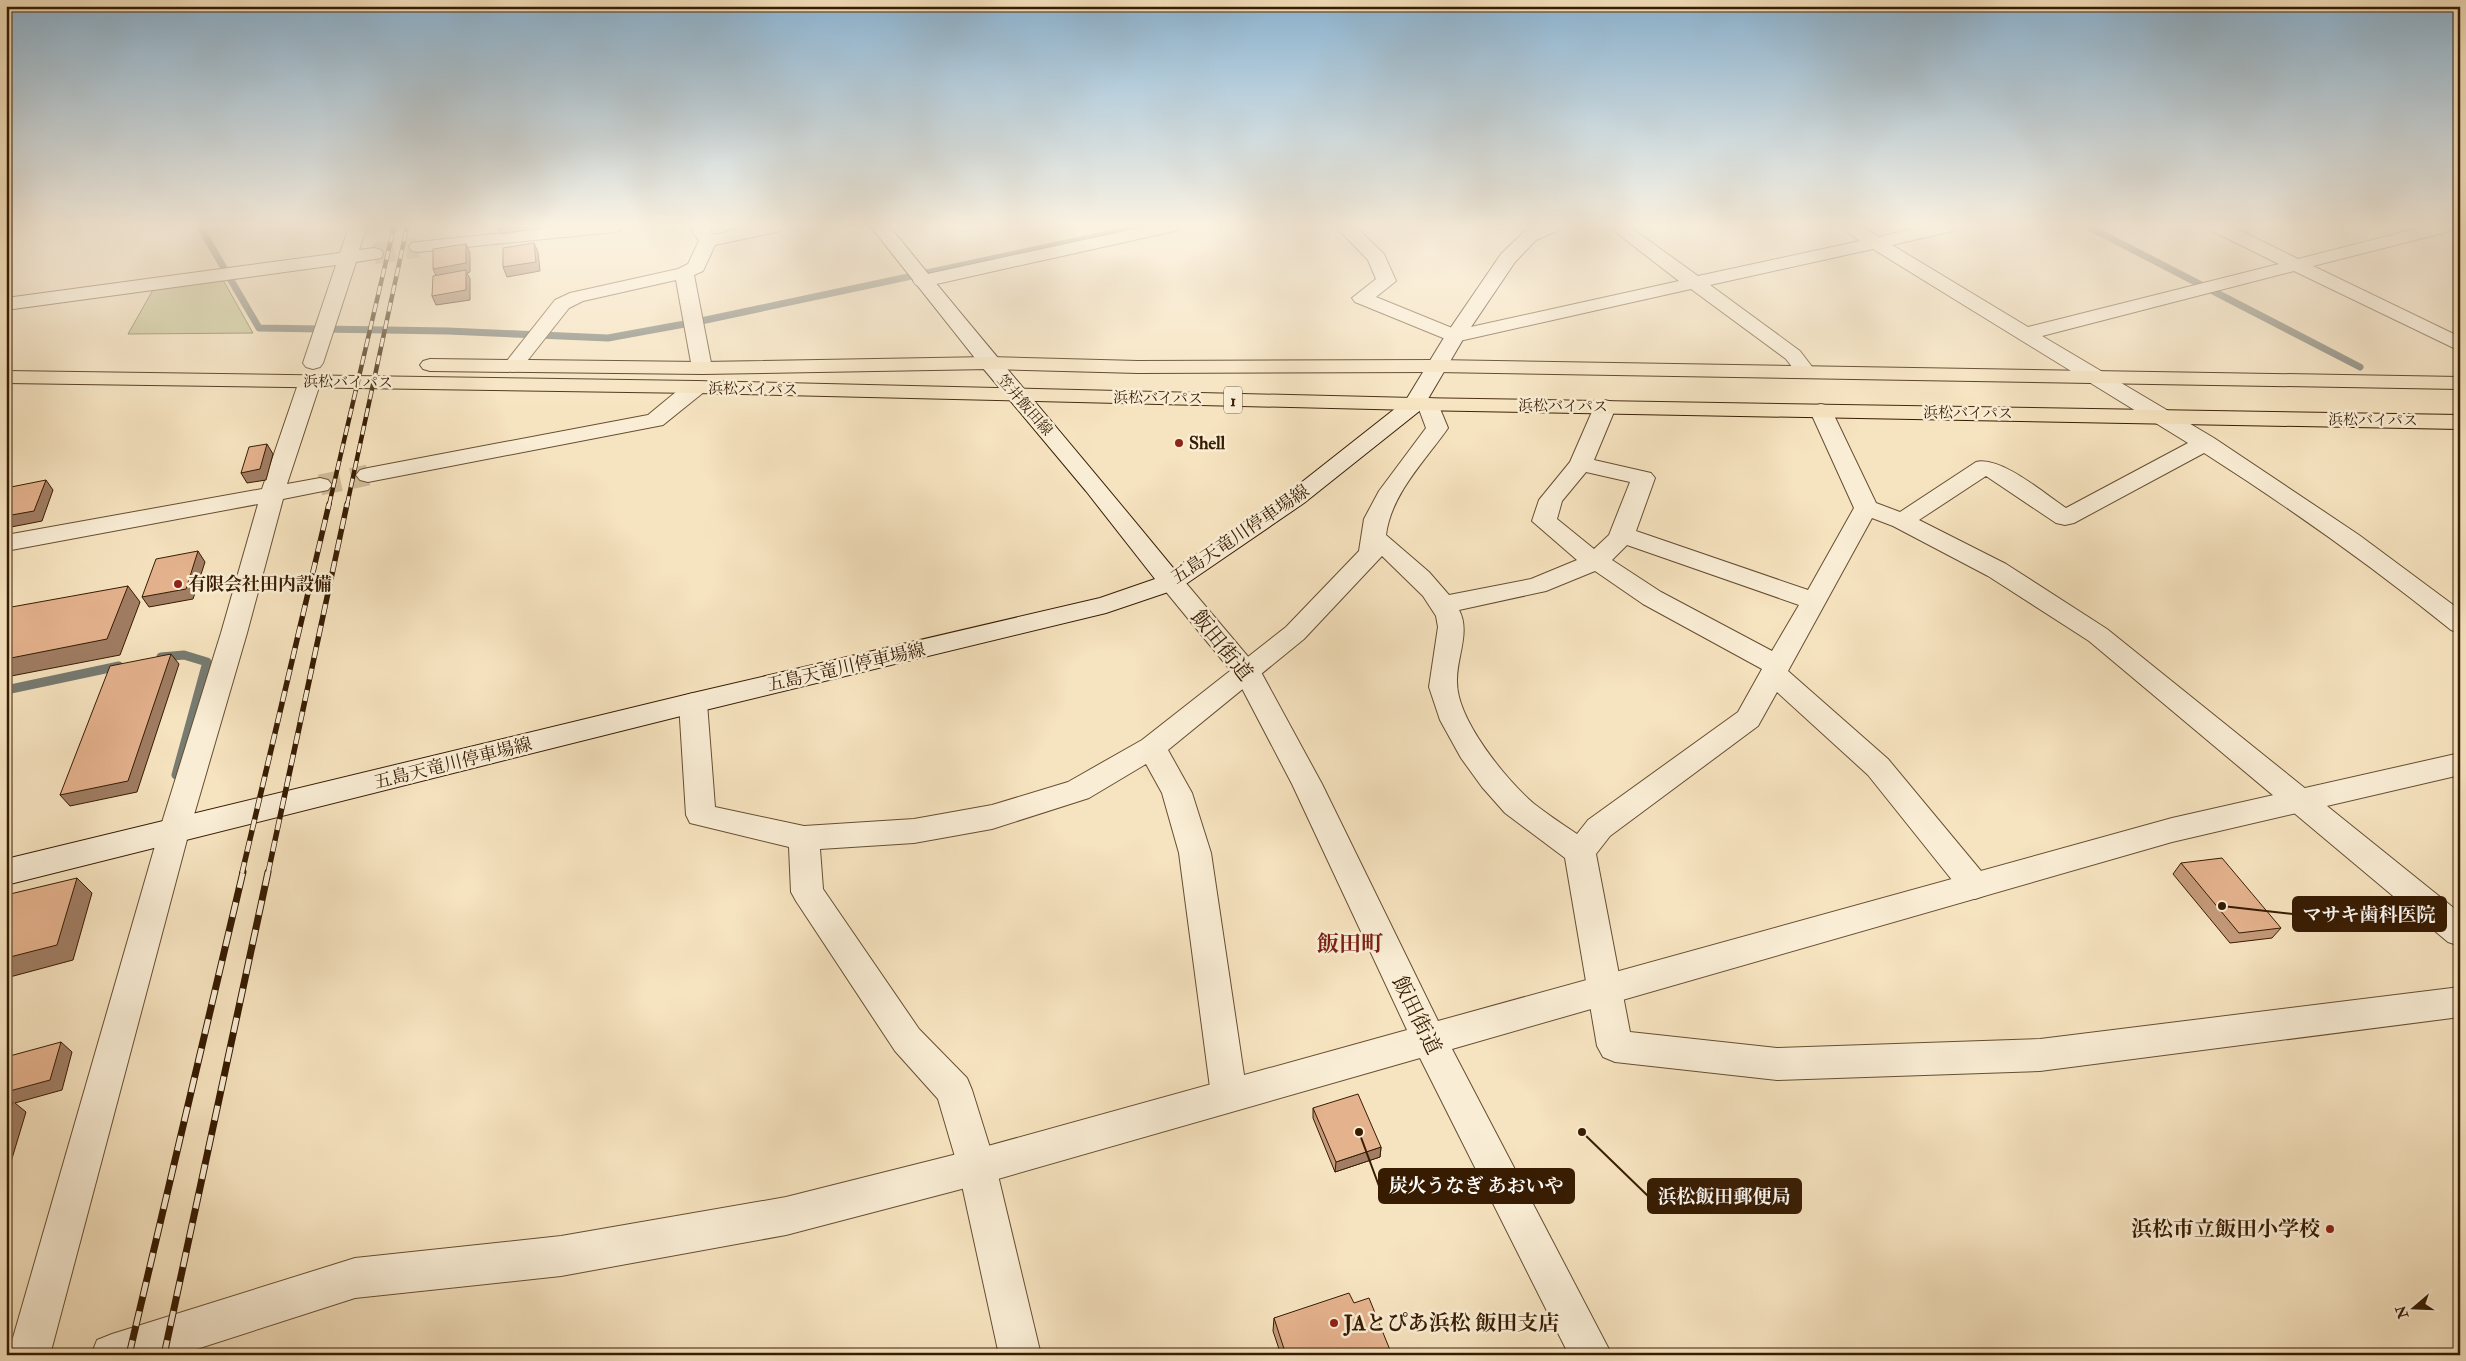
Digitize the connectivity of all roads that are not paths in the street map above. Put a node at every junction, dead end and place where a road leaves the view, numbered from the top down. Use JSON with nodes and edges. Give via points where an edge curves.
{"nodes":[{"id":1,"x":108,"y":291,"type":"edge"},
{"id":2,"x":339,"y":291,"type":"edge"},
{"id":3,"x":606,"y":291,"type":"edge"},
{"id":4,"x":687,"y":291,"type":"edge"},
{"id":5,"x":931,"y":291,"type":"edge"},
{"id":6,"x":1373,"y":291,"type":"edge"},
{"id":7,"x":1485,"y":291,"type":"edge"},
{"id":8,"x":1665,"y":291,"type":"edge"},
{"id":9,"x":1704,"y":291,"type":"edge"},
{"id":10,"x":1954,"y":291,"type":"edge"},
{"id":11,"x":2196,"y":291,"type":"edge"},
{"id":12,"x":2348,"y":291,"type":"edge"},
{"id":13,"x":6,"y":304,"type":"edge"},
{"id":14,"x":2026,"y":334,"type":"junction"},
{"id":15,"x":1454,"y":336,"type":"junction"},
{"id":16,"x":2460,"y":345,"type":"edge"},
{"id":17,"x":6,"y":359,"type":"edge"},
{"id":18,"x":988,"y":363,"type":"junction"},
{"id":19,"x":512,"y":366,"type":"junction"},
{"id":20,"x":1436,"y":366,"type":"junction"},
{"id":21,"x":311,"y":372,"type":"junction"},
{"id":22,"x":1806,"y":372,"type":"junction"},
{"id":23,"x":2096,"y":376,"type":"junction"},
{"id":24,"x":6,"y":377,"type":"edge"},
{"id":25,"x":699,"y":378,"type":"junction"},
{"id":26,"x":2460,"y":383,"type":"edge"},
{"id":27,"x":1018,"y":395,"type":"junction"},
{"id":28,"x":1421,"y":404,"type":"junction"},
{"id":29,"x":1605,"y":407,"type":"junction"},
{"id":30,"x":1821,"y":411,"type":"junction"},
{"id":31,"x":2159,"y":416,"type":"junction"},
{"id":32,"x":2460,"y":422,"type":"edge"},
{"id":33,"x":2206,"y":443,"type":"junction"},
{"id":34,"x":1581,"y":464,"type":"junction"},
{"id":35,"x":368,"y":475,"type":"tunnel mouth"},
{"id":36,"x":320,"y":485,"type":"tunnel mouth"},
{"id":37,"x":273,"y":492,"type":"junction"},
{"id":38,"x":1866,"y":508,"type":"junction"},
{"id":39,"x":1902,"y":521,"type":"junction"},
{"id":40,"x":1621,"y":534,"type":"junction"},
{"id":41,"x":1374,"y":537,"type":"junction"},
{"id":42,"x":6,"y":543,"type":"edge"},
{"id":43,"x":1594,"y":561,"type":"junction"},
{"id":44,"x":1171,"y":582,"type":"junction"},
{"id":45,"x":1814,"y":601,"type":"junction"},
{"id":46,"x":1443,"y":605,"type":"junction"},
{"id":47,"x":2460,"y":624,"type":"edge"},
{"id":48,"x":1776,"y":670,"type":"junction"},
{"id":49,"x":1248,"y":672,"type":"junction"},
{"id":50,"x":692,"y":703,"type":"junction"},
{"id":51,"x":1152,"y":747,"type":"junction"},
{"id":52,"x":2460,"y":764,"type":"edge"},
{"id":53,"x":2301,"y":801,"type":"junction"},
{"id":54,"x":174,"y":832,"type":"junction"},
{"id":55,"x":804,"y":838,"type":"junction"},
{"id":56,"x":1580,"y":852,"type":"junction"},
{"id":57,"x":6,"y":872,"type":"edge"},
{"id":58,"x":1975,"y":886,"type":"junction"},
{"id":59,"x":2460,"y":932,"type":"edge"},
{"id":60,"x":1605,"y":990,"type":"junction"},
{"id":61,"x":2460,"y":1002,"type":"edge"},
{"id":62,"x":1428,"y":1038,"type":"junction"},
{"id":63,"x":1229,"y":1095,"type":"junction"},
{"id":64,"x":977,"y":1167,"type":"junction"},
{"id":65,"x":30,"y":1355,"type":"edge"},
{"id":66,"x":112,"y":1355,"type":"edge"},
{"id":67,"x":1020,"y":1355,"type":"edge"},
{"id":68,"x":1592,"y":1355,"type":"edge"}],
"edges":[{"from":1,"to":13,"type":"street"},
{"from":2,"to":21,"type":"street"},
{"from":3,"to":19,"type":"street","via":[[562,304]]},
{"from":4,"to":25,"type":"street"},
{"from":5,"to":18,"type":"street","name":"笠井飯田線"},
{"from":6,"to":15,"type":"street","via":[[1362,298]]},
{"from":7,"to":15,"type":"street","name":"五島天竜川停車場線"},
{"from":8,"to":15,"type":"street"},
{"from":9,"to":22,"type":"street","via":[[1793,355]]},
{"from":10,"to":14,"type":"street"},
{"from":11,"to":14,"type":"street"},
{"from":12,"to":16,"type":"street"},
{"from":14,"to":23,"type":"street"},
{"from":15,"to":20,"type":"street","name":"五島天竜川停車場線"},
{"from":17,"to":21,"type":"highway","name":"浜松バイパス","number":"1"},
{"from":18,"to":20,"type":"highway","name":"浜松バイパス","number":"1","via":[[1138,367]]},
{"from":18,"to":25,"type":"highway","name":"浜松バイパス","number":"1"},
{"from":18,"to":27,"type":"street","name":"笠井飯田線"},
{"from":19,"to":21,"type":"highway","name":"浜松バイパス","number":"1"},
{"from":19,"to":25,"type":"highway","name":"浜松バイパス","number":"1"},
{"from":20,"to":22,"type":"highway","name":"浜松バイパス","number":"1"},
{"from":20,"to":28,"type":"street","name":"五島天竜川停車場線"},
{"from":21,"to":24,"type":"highway","name":"浜松バイパス","number":"1"},
{"from":21,"to":25,"type":"highway","name":"浜松バイパス","number":"1"},
{"from":21,"to":37,"type":"street"},
{"from":22,"to":23,"type":"highway","name":"浜松バイパス","number":"1"},
{"from":23,"to":26,"type":"highway","name":"浜松バイパス","number":"1"},
{"from":23,"to":31,"type":"street"},
{"from":25,"to":27,"type":"highway","name":"浜松バイパス","number":"1"},
{"from":25,"to":35,"type":"street","via":[[655,420]]},
{"from":27,"to":28,"type":"highway","name":"浜松バイパス","number":"1"},
{"from":27,"to":44,"type":"street","name":"笠井飯田線"},
{"from":28,"to":29,"type":"highway","name":"浜松バイパス","number":"1"},
{"from":28,"to":41,"type":"street","via":[[1437,428],[1391,491],[1376,519]]},
{"from":28,"to":44,"type":"street","name":"五島天竜川停車場線","via":[[1296,498]]},
{"from":29,"to":30,"type":"highway","name":"浜松バイパス","number":"1"},
{"from":29,"to":34,"type":"street"},
{"from":30,"to":31,"type":"highway","name":"浜松バイパス","number":"1"},
{"from":30,"to":38,"type":"street"},
{"from":31,"to":32,"type":"highway","name":"浜松バイパス","number":"1"},
{"from":31,"to":33,"type":"street"},
{"from":33,"to":39,"type":"street","via":[[2065,518],[2000,474],[1984,467]]},
{"from":33,"to":47,"type":"street","via":[[2402,576]]},
{"from":34,"to":40,"type":"street","via":[[1642,478]]},
{"from":34,"to":43,"type":"street","via":[[1551,500],[1544,521]]},
{"from":36,"to":37,"type":"street"},
{"from":37,"to":42,"type":"street"},
{"from":37,"to":54,"type":"street"},
{"from":38,"to":39,"type":"street"},
{"from":38,"to":45,"type":"street"},
{"from":39,"to":53,"type":"street","via":[[1997,570],[2098,635]]},
{"from":40,"to":43,"type":"street"},
{"from":40,"to":45,"type":"street"},
{"from":41,"to":46,"type":"street","via":[[1399,556]]},
{"from":41,"to":49,"type":"street","via":[[1371,553],[1295,633]]},
{"from":43,"to":46,"type":"street","via":[[1576,572],[1534,585]]},
{"from":43,"to":48,"type":"street"},
{"from":44,"to":49,"type":"street","name":"飯田街道"},
{"from":44,"to":50,"type":"street","name":"五島天竜川停車場線","via":[[1106,605]]},
{"from":45,"to":48,"type":"street"},
{"from":46,"to":56,"type":"street","via":[[1451,623],[1443,685],[1456,724],[1483,767],[1517,806]]},
{"from":48,"to":56,"type":"street","via":[[1748,719],[1599,828]]},
{"from":48,"to":58,"type":"street","via":[[1878,767]]},
{"from":49,"to":51,"type":"street"},
{"from":49,"to":62,"type":"street","name":"飯田街道","via":[[1307,784]]},
{"from":50,"to":54,"type":"street","name":"五島天竜川停車場線"},
{"from":50,"to":55,"type":"street","via":[[701,815]]},
{"from":51,"to":55,"type":"street","via":[[1078,790],[992,817],[914,831]]},
{"from":51,"to":63,"type":"street","via":[[1177,793],[1195,853]]},
{"from":52,"to":53,"type":"street"},
{"from":53,"to":58,"type":"street","via":[[2172,830]]},
{"from":53,"to":59,"type":"street"},
{"from":54,"to":57,"type":"street","name":"五島天竜川停車場線"},
{"from":54,"to":65,"type":"street"},
{"from":55,"to":64,"type":"street","via":[[807,892],[907,1040],[954,1090]]},
{"from":56,"to":60,"type":"street"},
{"from":58,"to":60,"type":"street"},
{"from":60,"to":61,"type":"street","via":[[1615,1046],[1777,1064],[2040,1054]]},
{"from":60,"to":62,"type":"street"},
{"from":62,"to":63,"type":"street"},
{"from":62,"to":68,"type":"street","name":"飯田街道"},
{"from":63,"to":64,"type":"street"},
{"from":64,"to":66,"type":"street","via":[[776,1217],[561,1256],[355,1278]]},
{"from":64,"to":67,"type":"street"}]}
